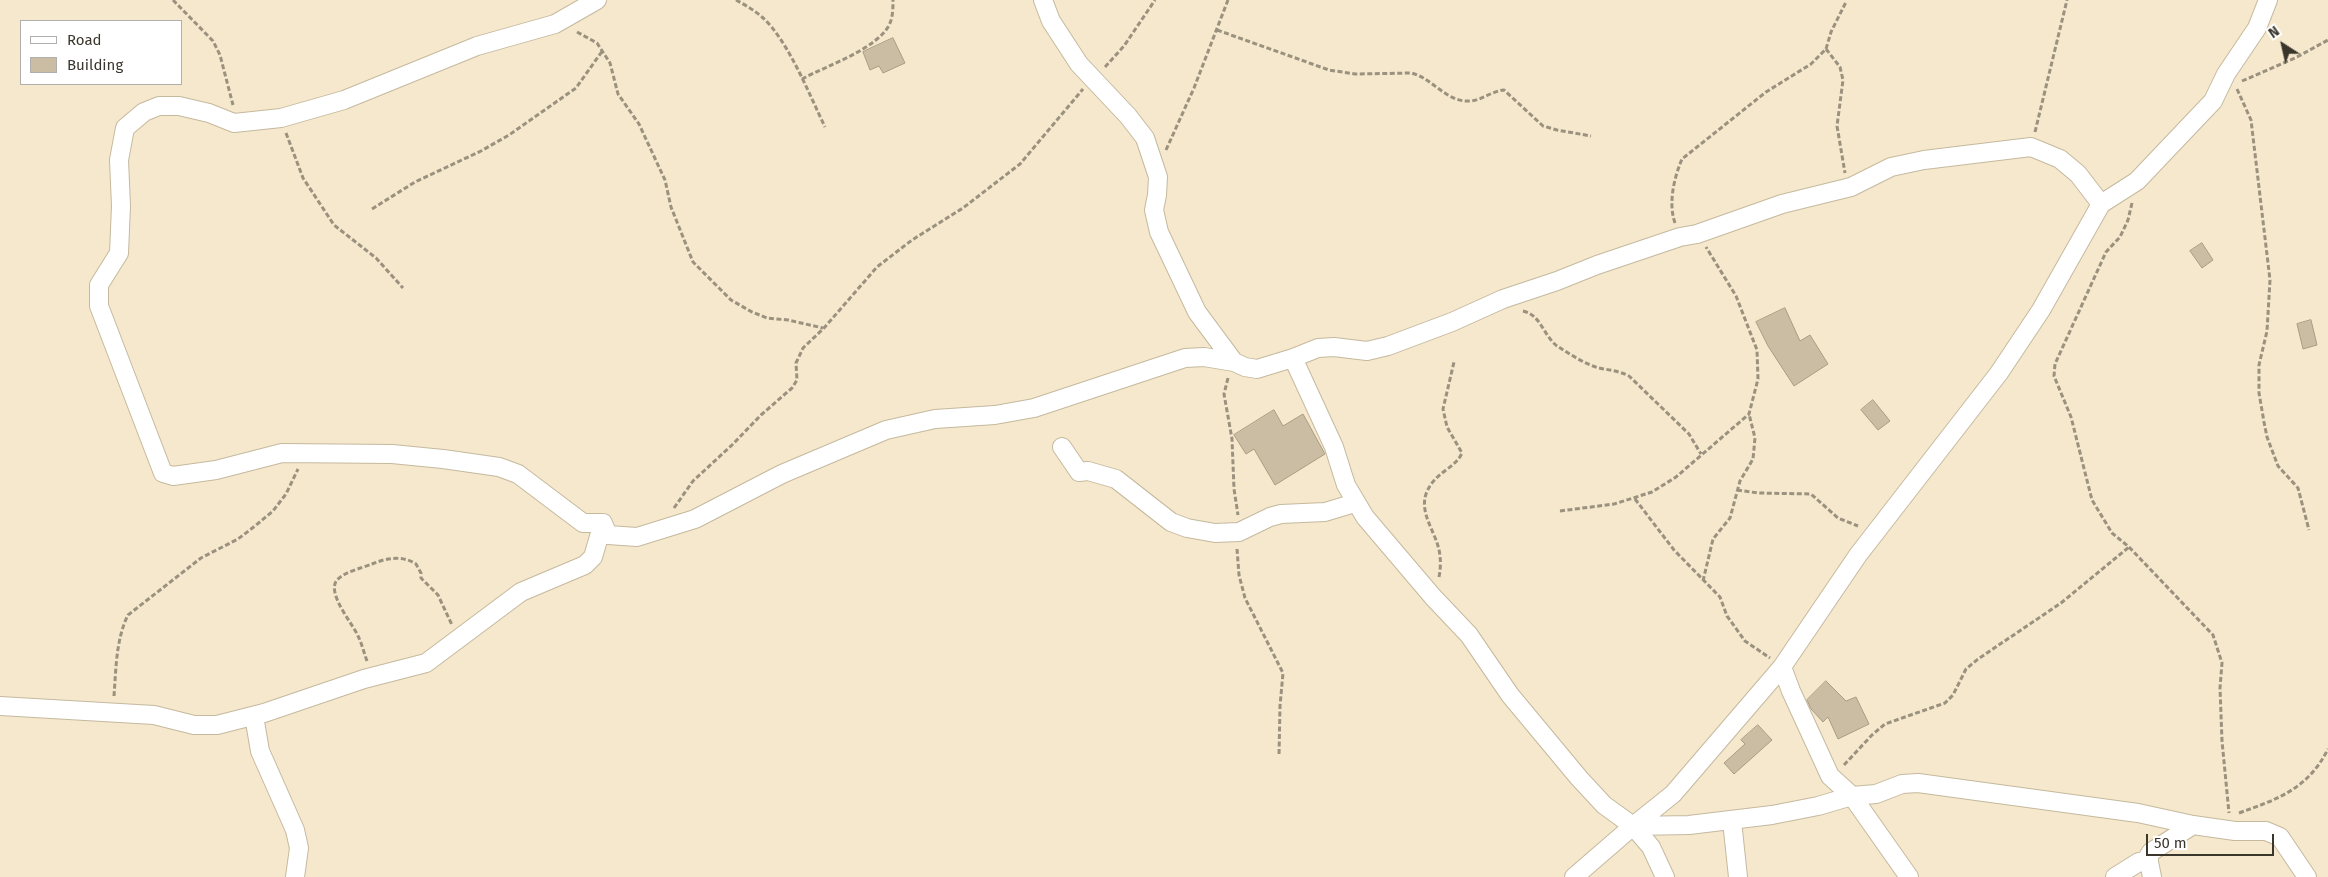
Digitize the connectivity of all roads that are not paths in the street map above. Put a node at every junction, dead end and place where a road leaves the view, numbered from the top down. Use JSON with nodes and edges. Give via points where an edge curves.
{"nodes":[{"id":1,"x":597,"y":0,"type":"edge"},
{"id":2,"x":1043,"y":0,"type":"edge"},
{"id":3,"x":2268,"y":0,"type":"edge"},
{"id":4,"x":2101,"y":204,"type":"junction"},
{"id":5,"x":1293,"y":358,"type":"junction"},
{"id":6,"x":1234,"y":362,"type":"junction"},
{"id":7,"x":1062,"y":447,"type":"dead end"},
{"id":8,"x":1355,"y":503,"type":"junction"},
{"id":9,"x":603,"y":523,"type":"junction"},
{"id":10,"x":1782,"y":667,"type":"junction"},
{"id":11,"x":0,"y":706,"type":"edge"},
{"id":12,"x":254,"y":716,"type":"junction"},
{"id":13,"x":1852,"y":796,"type":"junction"},
{"id":14,"x":1732,"y":821,"type":"junction"},
{"id":15,"x":2192,"y":825,"type":"junction"},
{"id":16,"x":1633,"y":826,"type":"junction"},
{"id":17,"x":2149,"y":860,"type":"junction"},
{"id":18,"x":295,"y":877,"type":"edge"},
{"id":19,"x":1574,"y":877,"type":"edge"},
{"id":20,"x":1665,"y":877,"type":"edge"},
{"id":21,"x":1738,"y":877,"type":"edge"},
{"id":22,"x":1909,"y":877,"type":"edge"},
{"id":23,"x":2115,"y":877,"type":"edge"},
{"id":24,"x":2152,"y":877,"type":"edge"},
{"id":25,"x":2307,"y":877,"type":"edge"}],
"edges":[{"from":1,"to":9,"type":"street","via":[[555,24],[477,46],[344,100],[281,118],[234,123],[179,106],[159,106],[144,112],[125,128],[119,160],[119,253],[99,285],[99,306],[163,473],[167,476],[216,470],[266,456],[392,454],[499,467],[518,474],[554,498],[583,523]]},
{"from":2,"to":6,"type":"street","via":[[1079,64],[1140,131],[1158,176],[1154,210],[1158,232],[1197,312]]},
{"from":3,"to":4,"type":"street","via":[[2256,28],[2212,101],[2137,181]]},
{"from":4,"to":5,"type":"street","via":[[2078,174],[2060,159],[2031,147],[1924,160],[1891,167],[1851,187],[1782,204],[1503,299],[1388,346],[1367,351],[1334,346],[1318,348]]},
{"from":4,"to":10,"type":"street","via":[[2046,301],[1999,373],[1881,524]]},
{"from":5,"to":6,"type":"street","via":[[1257,369]]},
{"from":5,"to":8,"type":"street","via":[[1334,447]]},
{"from":6,"to":9,"type":"street","via":[[1204,357],[1185,358],[1034,408],[995,415],[935,419],[886,430],[782,474],[708,514],[637,538],[608,535]]},
{"from":7,"to":8,"type":"street","via":[[1079,472],[1088,471],[1116,479],[1171,522],[1187,528],[1215,533],[1239,532],[1281,514],[1325,512]]},
{"from":8,"to":16,"type":"street","via":[[1469,635],[1510,696],[1578,778],[1604,805]]},
{"from":9,"to":12,"type":"street","via":[[593,557],[585,565],[521,592],[426,663]]},
{"from":10,"to":13,"type":"street","via":[[1830,776]]},
{"from":10,"to":16,"type":"street","via":[[1673,794]]},
{"from":11,"to":12,"type":"street","via":[[154,715],[194,725],[217,725]]},
{"from":12,"to":18,"type":"street","via":[[260,751],[295,830],[299,848]]},
{"from":13,"to":14,"type":"street","via":[[1818,806]]},
{"from":13,"to":15,"type":"street","via":[[1876,794],[1902,784],[1918,783],[2138,813]]},
{"from":13,"to":22,"type":"street"},
{"from":14,"to":16,"type":"street"},
{"from":14,"to":21,"type":"street"},
{"from":15,"to":17,"type":"street","via":[[2151,852]]},
{"from":15,"to":25,"type":"street","via":[[2274,833]]},
{"from":16,"to":19,"type":"street"},
{"from":16,"to":20,"type":"street","via":[[1651,846]]},
{"from":17,"to":23,"type":"street","via":[[2138,862]]},
{"from":17,"to":24,"type":"street"}]}
